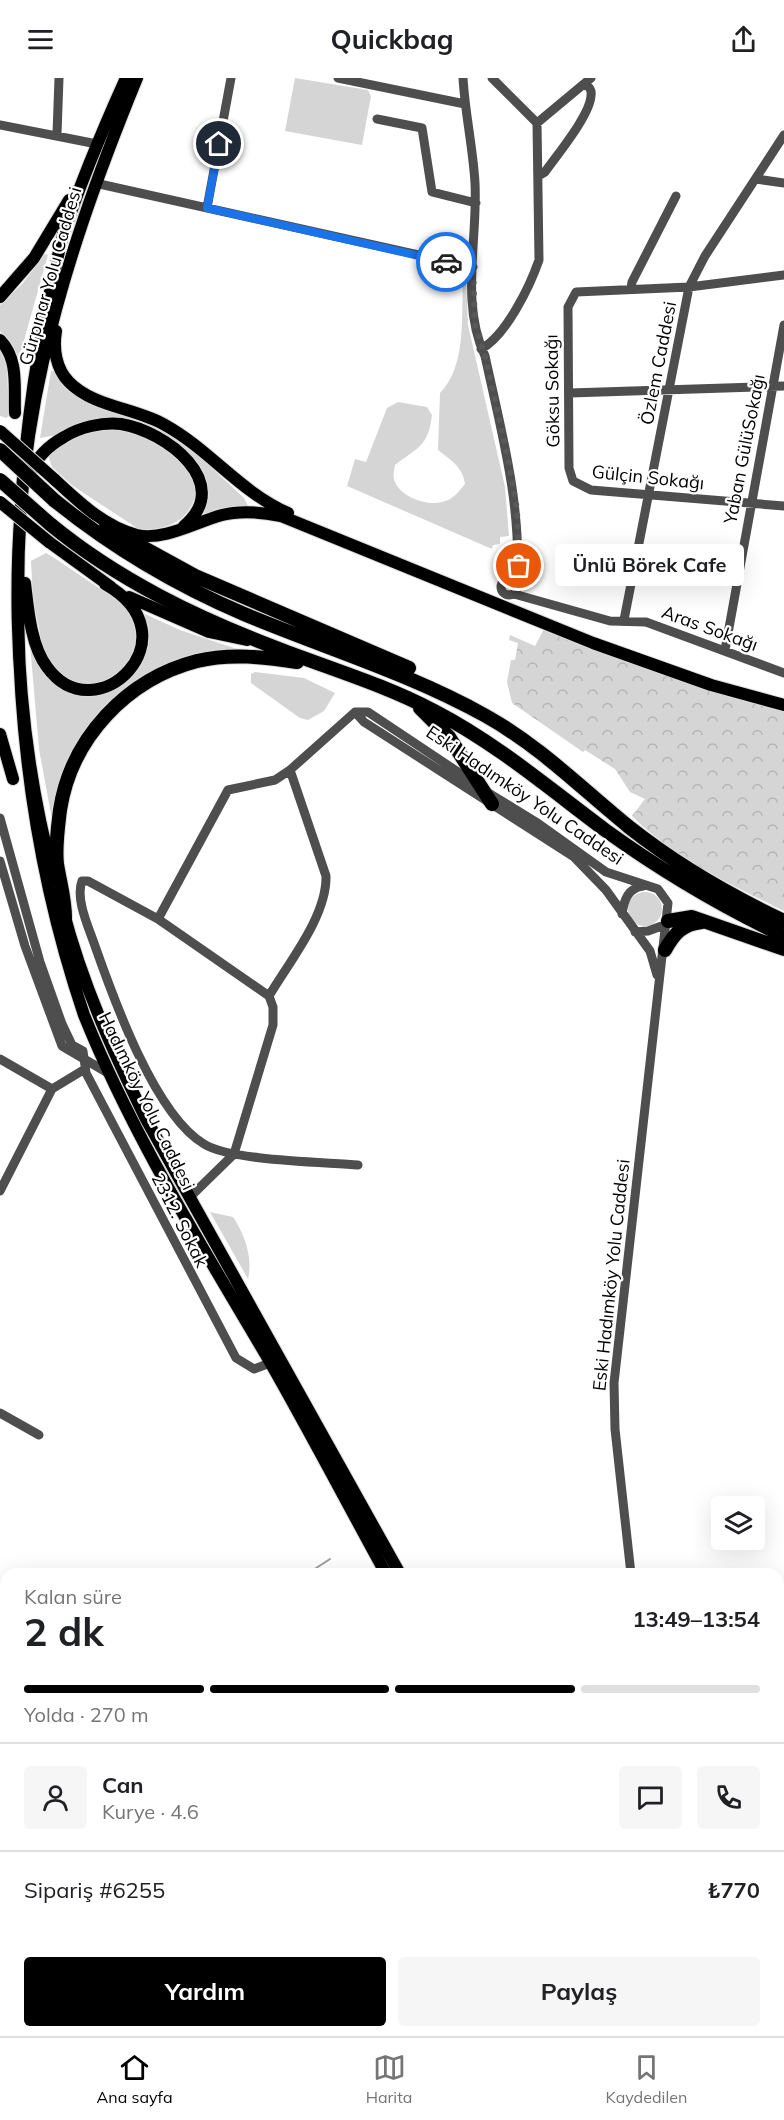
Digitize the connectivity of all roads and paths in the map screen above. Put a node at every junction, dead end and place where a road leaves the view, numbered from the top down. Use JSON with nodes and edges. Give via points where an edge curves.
{"nodes":[{"id":1,"x":59,"y":78,"type":"edge"},
{"id":2,"x":118,"y":78,"type":"edge"},
{"id":3,"x":126,"y":78,"type":"edge"},
{"id":4,"x":137,"y":78,"type":"edge"},
{"id":5,"x":145,"y":78,"type":"edge"},
{"id":6,"x":231,"y":78,"type":"edge"},
{"id":7,"x":338,"y":78,"type":"edge"},
{"id":8,"x":464,"y":78,"type":"edge"},
{"id":9,"x":492,"y":78,"type":"edge"},
{"id":10,"x":588,"y":80,"type":"edge"},
{"id":11,"x":465,"y":104,"type":"junction"},
{"id":12,"x":111,"y":114,"type":"junction"},
{"id":13,"x":377,"y":119,"type":"dead end"},
{"id":14,"x":537,"y":123,"type":"junction"},
{"id":15,"x":0,"y":125,"type":"edge"},
{"id":16,"x":57,"y":134,"type":"junction"},
{"id":17,"x":784,"y":135,"type":"edge"},
{"id":18,"x":98,"y":144,"type":"junction"},
{"id":19,"x":88,"y":167,"type":"junction"},
{"id":20,"x":538,"y":176,"type":"junction"},
{"id":21,"x":756,"y":179,"type":"junction"},
{"id":22,"x":94,"y":183,"type":"junction"},
{"id":23,"x":784,"y":183,"type":"edge"},
{"id":24,"x":676,"y":196,"type":"dead end"},
{"id":25,"x":476,"y":203,"type":"junction"},
{"id":26,"x":207,"y":208,"type":"junction"},
{"id":27,"x":473,"y":267,"type":"junction"},
{"id":28,"x":784,"y":275,"type":"edge"},
{"id":29,"x":689,"y":287,"type":"junction"},
{"id":30,"x":632,"y":289,"type":"junction"},
{"id":31,"x":0,"y":297,"type":"edge"},
{"id":32,"x":59,"y":297,"type":"junction"},
{"id":33,"x":784,"y":325,"type":"edge"},
{"id":34,"x":0,"y":340,"type":"edge"},
{"id":35,"x":481,"y":349,"type":"junction"},
{"id":36,"x":784,"y":386,"type":"edge"},
{"id":37,"x":774,"y":387,"type":"junction"},
{"id":38,"x":670,"y":391,"type":"junction"},
{"id":39,"x":570,"y":393,"type":"junction"},
{"id":40,"x":0,"y":431,"type":"edge"},
{"id":41,"x":18,"y":434,"type":"junction"},
{"id":42,"x":0,"y":450,"type":"edge"},
{"id":43,"x":0,"y":480,"type":"edge"},
{"id":44,"x":581,"y":486,"type":"joint"},
{"id":45,"x":24,"y":490,"type":"junction"},
{"id":46,"x":650,"y":495,"type":"junction"},
{"id":47,"x":0,"y":502,"type":"edge"},
{"id":48,"x":750,"y":503,"type":"junction"},
{"id":49,"x":784,"y":506,"type":"edge"},
{"id":50,"x":106,"y":523,"type":"junction"},
{"id":51,"x":180,"y":529,"type":"junction"},
{"id":52,"x":8,"y":530,"type":"joint"},
{"id":53,"x":328,"y":535,"type":"junction"},
{"id":54,"x":20,"y":549,"type":"junction"},
{"id":55,"x":514,"y":571,"type":"junction"},
{"id":56,"x":503,"y":583,"type":"junction"},
{"id":57,"x":105,"y":584,"type":"junction"},
{"id":58,"x":516,"y":591,"type":"junction"},
{"id":59,"x":490,"y":602,"type":"junction"},
{"id":60,"x":517,"y":612,"type":"junction"},
{"id":61,"x":624,"y":620,"type":"junction"},
{"id":62,"x":258,"y":640,"type":"junction"},
{"id":63,"x":725,"y":650,"type":"junction"},
{"id":64,"x":331,"y":667,"type":"junction"},
{"id":65,"x":784,"y":674,"type":"edge"},
{"id":66,"x":412,"y":700,"type":"junction"},
{"id":67,"x":784,"y":705,"type":"edge"},
{"id":68,"x":355,"y":712,"type":"junction"},
{"id":69,"x":499,"y":724,"type":"junction"},
{"id":70,"x":0,"y":734,"type":"edge"},
{"id":71,"x":443,"y":760,"type":"junction"},
{"id":72,"x":432,"y":766,"type":"junction"},
{"id":73,"x":290,"y":770,"type":"junction"},
{"id":74,"x":15,"y":788,"type":"dead end"},
{"id":75,"x":481,"y":789,"type":"junction"},
{"id":76,"x":492,"y":804,"type":"junction"},
{"id":77,"x":21,"y":814,"type":"dead end"},
{"id":78,"x":0,"y":818,"type":"edge"},
{"id":79,"x":534,"y":826,"type":"junction"},
{"id":80,"x":32,"y":840,"type":"junction"},
{"id":81,"x":0,"y":861,"type":"edge"},
{"id":82,"x":645,"y":885,"type":"junction"},
{"id":83,"x":729,"y":909,"type":"junction"},
{"id":84,"x":622,"y":914,"type":"junction"},
{"id":85,"x":65,"y":918,"type":"junction"},
{"id":86,"x":158,"y":920,"type":"junction"},
{"id":87,"x":784,"y":921,"type":"edge"},
{"id":88,"x":668,"y":922,"type":"junction"},
{"id":89,"x":711,"y":923,"type":"junction"},
{"id":90,"x":635,"y":932,"type":"junction"},
{"id":91,"x":784,"y":936,"type":"edge"},
{"id":92,"x":784,"y":948,"type":"edge"},
{"id":93,"x":665,"y":950,"type":"junction"},
{"id":94,"x":658,"y":980,"type":"junction"},
{"id":95,"x":269,"y":996,"type":"junction"},
{"id":96,"x":87,"y":1021,"type":"junction"},
{"id":97,"x":0,"y":1059,"type":"edge"},
{"id":98,"x":84,"y":1060,"type":"junction"},
{"id":99,"x":111,"y":1076,"type":"junction"},
{"id":100,"x":52,"y":1089,"type":"junction"},
{"id":101,"x":234,"y":1154,"type":"junction"},
{"id":102,"x":358,"y":1165,"type":"dead end"},
{"id":103,"x":0,"y":1191,"type":"edge"},
{"id":104,"x":189,"y":1198,"type":"junction"},
{"id":105,"x":270,"y":1363,"type":"junction"},
{"id":106,"x":0,"y":1413,"type":"edge"},
{"id":107,"x":39,"y":1436,"type":"dead end"},
{"id":108,"x":383,"y":1568,"type":"edge"},
{"id":109,"x":397,"y":1568,"type":"edge"},
{"id":110,"x":630,"y":1568,"type":"edge"}],
"edges":[{"from":1,"to":16,"type":"street"},
{"from":2,"to":12,"type":"main road"},
{"from":3,"to":12,"type":"main road","name":"Gürpınar Yolu Caddesi"},
{"from":4,"to":22,"type":"main road","name":"Gürpınar Yolu Caddesi"},
{"from":5,"to":22,"type":"main road","via":[[107,170]]},
{"from":6,"to":26,"type":"street"},
{"from":7,"to":11,"type":"street"},
{"from":8,"to":11,"type":"street"},
{"from":9,"to":14,"type":"street"},
{"from":10,"to":14,"type":"street"},
{"from":10,"to":20,"type":"street","via":[[591,92],[586,110],[545,172]]},
{"from":11,"to":25,"type":"street"},
{"from":12,"to":18,"type":"main road","name":"Gürpınar Yolu Caddesi"},
{"from":13,"to":25,"type":"street","via":[[422,128],[432,192]]},
{"from":14,"to":20,"type":"street"},
{"from":15,"to":16,"type":"street"},
{"from":16,"to":18,"type":"street"},
{"from":17,"to":21,"type":"street","name":"Özlem Caddesi"},
{"from":18,"to":19,"type":"main road","name":"Gürpınar Yolu Caddesi"},
{"from":19,"to":31,"type":"main road","via":[[51,233]]},
{"from":19,"to":41,"type":"main road","name":"Gürpınar Yolu Caddesi","via":[[48,288]]},
{"from":20,"to":35,"type":"street","via":[[539,260],[533,278],[498,336]]},
{"from":21,"to":23,"type":"street"},
{"from":21,"to":29,"type":"street","name":"Özlem Caddesi"},
{"from":22,"to":26,"type":"street"},
{"from":22,"to":32,"type":"main road","name":"Gürpınar Yolu Caddesi"},
{"from":24,"to":30,"type":"street"},
{"from":25,"to":27,"type":"street"},
{"from":26,"to":27,"type":"street"},
{"from":27,"to":35,"type":"street","via":[[472,306]]},
{"from":28,"to":29,"type":"street"},
{"from":29,"to":30,"type":"street"},
{"from":29,"to":38,"type":"street","name":"Özlem Caddesi"},
{"from":30,"to":39,"type":"street","name":"Göksu Sokağı","via":[[576,292],[568,307]]},
{"from":32,"to":45,"type":"main road","name":"Gürpınar Yolu Caddesi","via":[[42,364]]},
{"from":32,"to":53,"type":"main road","via":[[55,351],[60,370],[76,389],[165,424],[199,447],[257,497]]},
{"from":33,"to":37,"type":"street","name":"Yaban GülüSokağı"},
{"from":34,"to":41,"type":"main road","via":[[8,349],[14,370]]},
{"from":35,"to":55,"type":"street","via":[[513,516]]},
{"from":36,"to":37,"type":"street"},
{"from":37,"to":38,"type":"street"},
{"from":37,"to":48,"type":"street","name":"Yaban GülüSokağı"},
{"from":38,"to":39,"type":"street"},
{"from":38,"to":46,"type":"street","name":"Özlem Caddesi"},
{"from":39,"to":44,"type":"street","name":"Göksu Sokağı","via":[[569,468],[573,481]]},
{"from":40,"to":50,"type":"main road","bridge":true},
{"from":41,"to":52,"type":"main road","name":"Gürpınar Yolu Caddesi"},
{"from":42,"to":69,"type":"highway","bridge":true,"via":[[54,500],[111,542],[180,584],[242,613],[410,678]]},
{"from":43,"to":62,"type":"highway","bridge":true,"via":[[90,555],[137,585]]},
{"from":44,"to":46,"type":"street","name":"Gülçin Sokağı"},
{"from":45,"to":51,"type":"main road","via":[[34,465],[57,441],[92,426],[129,426],[170,444],[195,472],[202,498],[195,515]]},
{"from":45,"to":54,"type":"main road","name":"Gürpınar Yolu Caddesi"},
{"from":46,"to":48,"type":"street","name":"Gülçin Sokağı"},
{"from":46,"to":61,"type":"street","name":"Özlem Caddesi"},
{"from":47,"to":57,"type":"main road","bridge":true},
{"from":48,"to":49,"type":"street","name":"Gülçin Sokağı"},
{"from":48,"to":63,"type":"street","name":"Yaban GülüSokağı"},
{"from":50,"to":51,"type":"main road","via":[[138,536]]},
{"from":50,"to":69,"type":"highway","via":[[195,576],[453,689]]},
{"from":51,"to":53,"type":"main road","via":[[243,512],[281,516]]},
{"from":52,"to":80,"type":"main road","name":"Hadımköy Yolu Caddesi","via":[[8,672]]},
{"from":53,"to":59,"type":"main road"},
{"from":54,"to":57,"type":"main road","via":[[30,618],[42,659],[56,677],[80,689],[101,688],[119,681],[136,663],[141,649],[142,630],[136,610]]},
{"from":54,"to":85,"type":"main road","name":"Hadımköy Yolu Caddesi","via":[[19,630],[27,742],[45,843]]},
{"from":55,"to":56,"type":"street"},
{"from":55,"to":58,"type":"street"},
{"from":56,"to":58,"type":"street","via":[[513,580]]},
{"from":56,"to":58,"type":"street","via":[[504,593]]},
{"from":56,"to":59,"type":"street"},
{"from":57,"to":62,"type":"main road","via":[[193,627],[230,638]]},
{"from":58,"to":60,"type":"street"},
{"from":58,"to":61,"type":"street","name":"Aras Sokağı","via":[[610,621]]},
{"from":59,"to":60,"type":"main road"},
{"from":60,"to":67,"type":"main road","via":[[711,685]]},
{"from":61,"to":63,"type":"street","name":"Aras Sokağı","via":[[646,622]]},
{"from":62,"to":64,"type":"highway"},
{"from":63,"to":65,"type":"street","name":"Aras Sokağı"},
{"from":64,"to":66,"type":"highway"},
{"from":64,"to":85,"type":"highway","via":[[242,656],[208,659],[164,673],[120,701],[89,736],[65,788],[57,851]]},
{"from":66,"to":75,"type":"highway","via":[[449,737]]},
{"from":66,"to":83,"type":"highway","via":[[463,727],[640,854]]},
{"from":68,"to":71,"type":"street","name":"Eski Hadımköy Yolu Caddesi","via":[[368,712]]},
{"from":68,"to":72,"type":"street","name":"Eski Hadımköy Yolu Caddesi","via":[[364,722]]},
{"from":68,"to":73,"type":"street"},
{"from":69,"to":87,"type":"highway","via":[[554,760],[664,853]]},
{"from":70,"to":74,"type":"main road"},
{"from":71,"to":72,"type":"street"},
{"from":71,"to":75,"type":"street","name":"Eski Hadımköy Yolu Caddesi"},
{"from":72,"to":76,"type":"street","name":"Eski Hadımköy Yolu Caddesi"},
{"from":73,"to":86,"type":"street","via":[[274,780],[228,790]]},
{"from":73,"to":95,"type":"street","via":[[326,876],[326,888],[321,910]]},
{"from":75,"to":76,"type":"highway"},
{"from":75,"to":79,"type":"street","name":"Eski Hadımköy Yolu Caddesi"},
{"from":76,"to":79,"type":"street","name":"Eski Hadımköy Yolu Caddesi"},
{"from":77,"to":80,"type":"main road"},
{"from":78,"to":98,"type":"street","name":"2312. Sokak","via":[[40,962],[62,1024]]},
{"from":79,"to":82,"type":"street","name":"Eski Hadımköy Yolu Caddesi","via":[[606,872]]},
{"from":79,"to":84,"type":"street","name":"Eski Hadımköy Yolu Caddesi","via":[[586,869]]},
{"from":80,"to":96,"type":"main road","name":"Hadımköy Yolu Caddesi","via":[[54,924]]},
{"from":81,"to":98,"type":"street","name":"2312. Sokak","via":[[54,1029],[62,1046]]},
{"from":82,"to":84,"type":"street","via":[[630,892]]},
{"from":82,"to":88,"type":"street","name":"Eski Hadımköy Yolu Caddesi","via":[[664,894]]},
{"from":83,"to":91,"type":"highway"},
{"from":83,"to":92,"type":"main road"},
{"from":84,"to":90,"type":"street","name":"Eski Hadımköy Yolu Caddesi"},
{"from":85,"to":104,"type":"main road","name":"Hadımköy Yolu Caddesi","via":[[109,1042]]},
{"from":86,"to":95,"type":"street"},
{"from":86,"to":101,"type":"street","via":[[100,886],[82,881],[79,888],[87,922],[129,1038],[185,1129],[205,1145]]},
{"from":88,"to":89,"type":"highway","via":[[692,917]]},
{"from":88,"to":90,"type":"street","via":[[648,932]]},
{"from":88,"to":93,"type":"street","name":"Eski Hadımköy Yolu Caddesi"},
{"from":89,"to":92,"type":"highway"},
{"from":89,"to":93,"type":"highway","via":[[685,926],[673,935]]},
{"from":90,"to":94,"type":"street","name":"Eski Hadımköy Yolu Caddesi","via":[[653,959]]},
{"from":93,"to":94,"type":"street","name":"Eski Hadımköy Yolu Caddesi"},
{"from":94,"to":110,"type":"street","name":"Eski Hadımköy Yolu Caddesi","via":[[614,1383],[615,1429]]},
{"from":95,"to":101,"type":"street","via":[[273,1025]]},
{"from":96,"to":98,"type":"street","via":[[90,1047]]},
{"from":96,"to":99,"type":"main road","name":"Hadımköy Yolu Caddesi"},
{"from":97,"to":100,"type":"street"},
{"from":98,"to":99,"type":"street","name":"2312. Sokak"},
{"from":98,"to":100,"type":"street"},
{"from":98,"to":105,"type":"street","name":"2312. Sokak","via":[[187,1269],[236,1358],[254,1369]]},
{"from":99,"to":105,"type":"main road","name":"Hadımköy Yolu Caddesi","via":[[166,1183]]},
{"from":100,"to":103,"type":"street"},
{"from":101,"to":102,"type":"street"},
{"from":101,"to":104,"type":"street"},
{"from":104,"to":109,"type":"main road","name":"Hadımköy Yolu Caddesi"},
{"from":105,"to":108,"type":"main road","name":"Hadımköy Yolu Caddesi"},
{"from":106,"to":107,"type":"street"}]}
